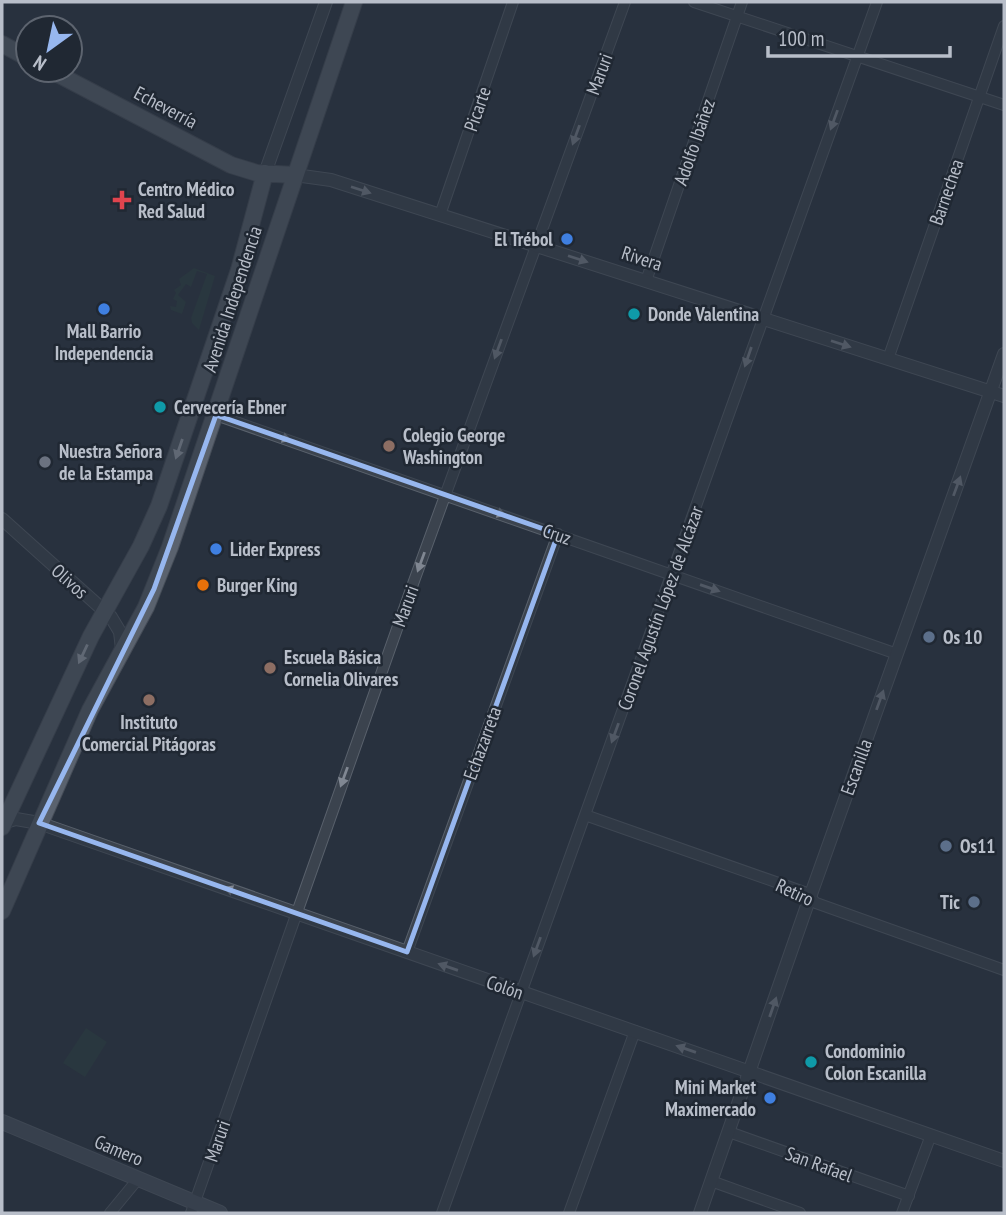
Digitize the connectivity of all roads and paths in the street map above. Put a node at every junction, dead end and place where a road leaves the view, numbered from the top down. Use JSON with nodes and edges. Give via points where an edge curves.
{"nodes":[{"id":1,"x":326,"y":2,"type":"edge"},
{"id":2,"x":354,"y":2,"type":"edge"},
{"id":3,"x":513,"y":2,"type":"edge"},
{"id":4,"x":625,"y":2,"type":"edge"},
{"id":5,"x":694,"y":2,"type":"edge"},
{"id":6,"x":742,"y":2,"type":"edge"},
{"id":7,"x":877,"y":2,"type":"edge"},
{"id":8,"x":737,"y":16,"type":"junction"},
{"id":9,"x":1004,"y":26,"type":"edge"},
{"id":10,"x":857,"y":56,"type":"junction"},
{"id":11,"x":77,"y":84,"type":"edge"},
{"id":12,"x":979,"y":96,"type":"junction"},
{"id":13,"x":1004,"y":105,"type":"edge"},
{"id":14,"x":265,"y":173,"type":"junction"},
{"id":15,"x":295,"y":175,"type":"junction"},
{"id":16,"x":440,"y":215,"type":"junction"},
{"id":17,"x":536,"y":246,"type":"junction"},
{"id":18,"x":646,"y":281,"type":"junction"},
{"id":19,"x":762,"y":318,"type":"junction"},
{"id":20,"x":1004,"y":354,"type":"edge"},
{"id":21,"x":887,"y":359,"type":"junction"},
{"id":22,"x":991,"y":392,"type":"junction"},
{"id":23,"x":1004,"y":396,"type":"edge"},
{"id":24,"x":216,"y":415,"type":"junction"},
{"id":25,"x":445,"y":495,"type":"junction"},
{"id":26,"x":2,"y":519,"type":"edge"},
{"id":27,"x":558,"y":534,"type":"junction"},
{"id":28,"x":672,"y":575,"type":"junction"},
{"id":29,"x":104,"y":611,"type":"junction"},
{"id":30,"x":122,"y":651,"type":"junction"},
{"id":31,"x":897,"y":654,"type":"junction"},
{"id":32,"x":585,"y":815,"type":"junction"},
{"id":33,"x":39,"y":823,"type":"junction"},
{"id":34,"x":3,"y":824,"type":"edge"},
{"id":35,"x":810,"y":897,"type":"junction"},
{"id":36,"x":2,"y":911,"type":"edge"},
{"id":37,"x":296,"y":913,"type":"junction"},
{"id":38,"x":407,"y":952,"type":"junction"},
{"id":39,"x":1004,"y":970,"type":"edge"},
{"id":40,"x":521,"y":992,"type":"junction"},
{"id":41,"x":635,"y":1031,"type":"junction"},
{"id":42,"x":751,"y":1072,"type":"junction"},
{"id":43,"x":2,"y":1122,"type":"edge"},
{"id":44,"x":729,"y":1132,"type":"junction"},
{"id":45,"x":931,"y":1135,"type":"junction"},
{"id":46,"x":1004,"y":1161,"type":"edge"},
{"id":47,"x":138,"y":1179,"type":"junction"},
{"id":48,"x":712,"y":1181,"type":"junction"},
{"id":49,"x":909,"y":1196,"type":"junction"},
{"id":50,"x":193,"y":1208,"type":"edge"},
{"id":51,"x":110,"y":1213,"type":"edge"},
{"id":52,"x":220,"y":1213,"type":"edge"},
{"id":53,"x":442,"y":1213,"type":"edge"},
{"id":54,"x":569,"y":1213,"type":"edge"},
{"id":55,"x":700,"y":1213,"type":"edge"},
{"id":56,"x":800,"y":1213,"type":"edge"},
{"id":57,"x":902,"y":1213,"type":"edge"}],
"edges":[{"from":1,"to":14,"type":"street","name":"Avenida Independencia"},
{"from":2,"to":15,"type":"main road","name":"Avenida Independencia"},
{"from":3,"to":16,"type":"street","name":"Picarte"},
{"from":4,"to":17,"type":"street","name":"Maruri","one_way":true},
{"from":5,"to":8,"type":"street"},
{"from":6,"to":8,"type":"street","name":"Adolfo Ibáñez"},
{"from":7,"to":10,"type":"street","name":"Coronel Agustín López de Alcázar"},
{"from":8,"to":10,"type":"street"},
{"from":8,"to":18,"type":"street","name":"Adolfo Ibáñez"},
{"from":9,"to":12,"type":"street","name":"Barnechea"},
{"from":10,"to":12,"type":"street"},
{"from":10,"to":19,"type":"street","name":"Coronel Agustín López de Alcázar","one_way":true},
{"from":11,"to":14,"type":"main road","name":"Echeverría","via":[[231,165]]},
{"from":12,"to":13,"type":"street"},
{"from":12,"to":21,"type":"street","name":"Barnechea"},
{"from":14,"to":15,"type":"main road","name":"Rivera"},
{"from":14,"to":29,"type":"main road","name":"Avenida Independencia","one_way":true,"via":[[239,270],[167,484],[141,546]]},
{"from":15,"to":16,"type":"street","name":"Rivera","one_way":true,"via":[[331,180]]},
{"from":15,"to":24,"type":"main road","name":"Avenida Independencia"},
{"from":16,"to":17,"type":"street","name":"Rivera"},
{"from":17,"to":18,"type":"street","name":"Rivera","one_way":true},
{"from":17,"to":25,"type":"street","name":"Maruri","one_way":true},
{"from":18,"to":19,"type":"street","name":"Rivera"},
{"from":19,"to":21,"type":"street","name":"Rivera","one_way":true},
{"from":19,"to":28,"type":"street","name":"Coronel Agustín López de Alcázar","one_way":true},
{"from":20,"to":22,"type":"street","name":"Escanilla"},
{"from":21,"to":22,"type":"street","name":"Rivera"},
{"from":22,"to":23,"type":"street","name":"Rivera"},
{"from":31,"to":22,"type":"street","name":"Escanilla","one_way":true},
{"from":24,"to":25,"type":"street","name":"Cruz","one_way":true},
{"from":24,"to":30,"type":"main road","name":"Avenida Independencia","via":[[154,589]]},
{"from":25,"to":27,"type":"street","name":"Cruz","one_way":true},
{"from":25,"to":37,"type":"street","name":"Maruri","one_way":true},
{"from":26,"to":29,"type":"street","name":"Olivos"},
{"from":27,"to":28,"type":"street","name":"Cruz"},
{"from":27,"to":38,"type":"street","name":"Echazarreta"},
{"from":28,"to":31,"type":"street","name":"Cruz","one_way":true},
{"from":28,"to":32,"type":"street","name":"Coronel Agustín López de Alcázar","one_way":true},
{"from":29,"to":30,"type":"street","name":"Olivos","via":[[120,632]]},
{"from":29,"to":34,"type":"main road","name":"Avenida Independencia","one_way":true},
{"from":30,"to":33,"type":"main road","name":"Avenida Independencia"},
{"from":35,"to":31,"type":"street","name":"Escanilla","one_way":true},
{"from":32,"to":35,"type":"street","name":"Retiro"},
{"from":32,"to":40,"type":"street","name":"Coronel Agustín López de Alcázar","one_way":true},
{"from":33,"to":34,"type":"street","name":"Colón","via":[[16,820]]},
{"from":33,"to":36,"type":"main road","name":"Avenida Independencia"},
{"from":37,"to":33,"type":"street","name":"Colón","one_way":true},
{"from":35,"to":39,"type":"street","name":"Retiro","via":[[816,903]]},
{"from":42,"to":35,"type":"street","name":"Escanilla","one_way":true},
{"from":37,"to":38,"type":"street","name":"Colón"},
{"from":37,"to":50,"type":"street","name":"Maruri"},
{"from":40,"to":38,"type":"street","name":"Colón","one_way":true},
{"from":40,"to":41,"type":"street","name":"Colón"},
{"from":40,"to":53,"type":"street","name":"Coronel Agustín López de Alcázar"},
{"from":42,"to":41,"type":"street","name":"Colón","one_way":true},
{"from":41,"to":54,"type":"street"},
{"from":42,"to":44,"type":"street","name":"Escanilla"},
{"from":42,"to":45,"type":"street","name":"Colón"},
{"from":43,"to":47,"type":"main road","name":"Gamero"},
{"from":44,"to":48,"type":"street","name":"Escanilla"},
{"from":44,"to":49,"type":"street","name":"San Rafael"},
{"from":45,"to":46,"type":"street","name":"Colón"},
{"from":45,"to":49,"type":"street"},
{"from":47,"to":50,"type":"main road","name":"Gamero"},
{"from":47,"to":51,"type":"street"},
{"from":48,"to":55,"type":"street","name":"Escanilla"},
{"from":48,"to":56,"type":"street"},
{"from":49,"to":57,"type":"street"},
{"from":50,"to":52,"type":"main road","name":"Gamero"}]}
